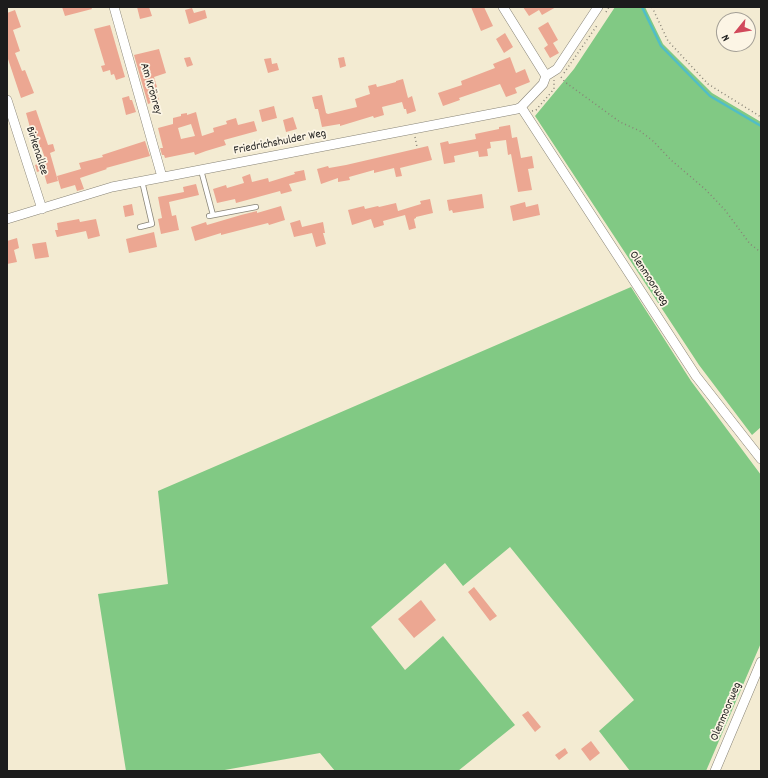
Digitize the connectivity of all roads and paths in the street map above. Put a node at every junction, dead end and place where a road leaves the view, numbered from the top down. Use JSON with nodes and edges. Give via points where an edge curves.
{"nodes":[{"id":1,"x":114,"y":7,"type":"edge"},
{"id":2,"x":503,"y":7,"type":"edge"},
{"id":3,"x":598,"y":7,"type":"edge"},
{"id":4,"x":652,"y":7,"type":"edge"},
{"id":5,"x":552,"y":75,"type":"junction"},
{"id":6,"x":7,"y":100,"type":"edge"},
{"id":7,"x":521,"y":107,"type":"junction"},
{"id":8,"x":530,"y":111,"type":"dead end"},
{"id":9,"x":761,"y":117,"type":"edge"},
{"id":10,"x":414,"y":136,"type":"dead end"},
{"id":11,"x":417,"y":147,"type":"dead end"},
{"id":12,"x":201,"y":170,"type":"junction"},
{"id":13,"x":162,"y":177,"type":"junction"},
{"id":14,"x":142,"y":181,"type":"junction"},
{"id":15,"x":256,"y":207,"type":"dead end"},
{"id":16,"x":42,"y":208,"type":"junction"},
{"id":17,"x":7,"y":219,"type":"edge"},
{"id":18,"x":140,"y":227,"type":"dead end"},
{"id":19,"x":761,"y":250,"type":"edge"},
{"id":20,"x":761,"y":460,"type":"edge"},
{"id":21,"x":761,"y":662,"type":"edge"},
{"id":22,"x":715,"y":771,"type":"edge"}],
"edges":[{"from":1,"to":13,"type":"street","name":"Am Krönrey"},
{"from":2,"to":5,"type":"street"},
{"from":3,"to":5,"type":"street"},
{"from":4,"to":9,"type":"path","via":[[668,42],[708,84]]},
{"from":5,"to":7,"type":"street"},
{"from":5,"to":8,"type":"path","via":[[554,89],[536,110]]},
{"from":5,"to":19,"type":"path","via":[[620,122],[640,131],[704,189],[725,210],[750,244]]},
{"from":6,"to":16,"type":"street","name":"Birkenallee"},
{"from":7,"to":12,"type":"street","name":"Friedrichshulder Weg"},
{"from":7,"to":20,"type":"street","name":"Olenmoorweg","via":[[696,376]]},
{"from":10,"to":11,"type":"path"},
{"from":12,"to":13,"type":"street","name":"Friedrichshulder Weg"},
{"from":12,"to":15,"type":"lane","via":[[211,216]]},
{"from":13,"to":14,"type":"street","name":"Friedrichshulder Weg"},
{"from":14,"to":16,"type":"street","name":"Friedrichshulder Weg","via":[[112,187]]},
{"from":14,"to":18,"type":"lane","via":[[152,224]]},
{"from":16,"to":17,"type":"street","name":"Friedrichshulder Weg"},
{"from":21,"to":22,"type":"street","name":"Olenmoorweg"}]}
